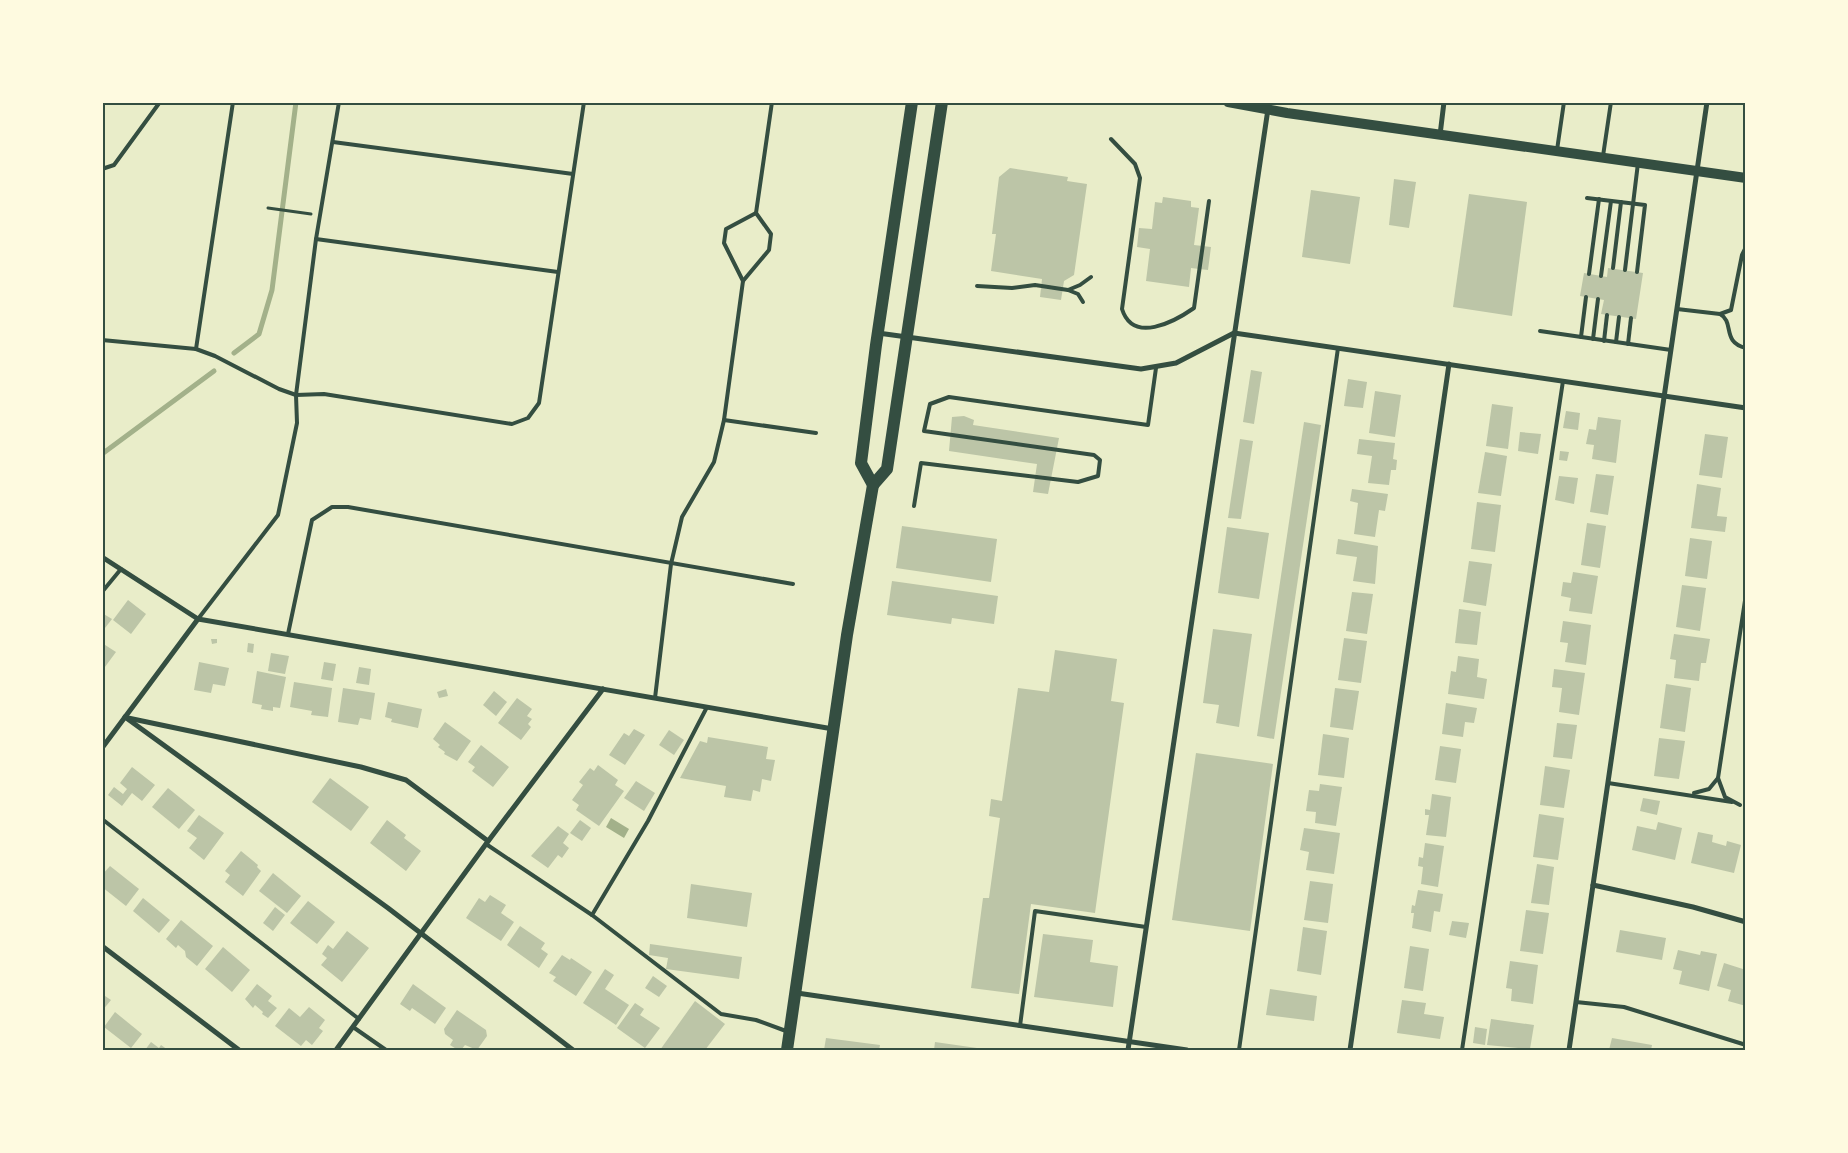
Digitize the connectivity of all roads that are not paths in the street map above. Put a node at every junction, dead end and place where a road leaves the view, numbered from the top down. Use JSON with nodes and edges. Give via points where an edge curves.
{"nodes":[{"id":1,"x":160,"y":102,"type":"edge"},
{"id":2,"x":233,"y":102,"type":"edge"},
{"id":3,"x":339,"y":102,"type":"edge"},
{"id":4,"x":584,"y":102,"type":"edge"},
{"id":5,"x":772,"y":102,"type":"edge"},
{"id":6,"x":912,"y":102,"type":"edge"},
{"id":7,"x":942,"y":102,"type":"edge"},
{"id":8,"x":1228,"y":102,"type":"edge"},
{"id":9,"x":1444,"y":102,"type":"edge"},
{"id":10,"x":1564,"y":102,"type":"edge"},
{"id":11,"x":1611,"y":102,"type":"edge"},
{"id":12,"x":1708,"y":102,"type":"edge"},
{"id":13,"x":1268,"y":110,"type":"junction"},
{"id":14,"x":1440,"y":135,"type":"junction"},
{"id":15,"x":1111,"y":140,"type":"dead end"},
{"id":16,"x":333,"y":142,"type":"junction"},
{"id":17,"x":1557,"y":152,"type":"junction"},
{"id":18,"x":1603,"y":158,"type":"junction"},
{"id":19,"x":1638,"y":163,"type":"junction"},
{"id":20,"x":102,"y":170,"type":"edge"},
{"id":21,"x":1698,"y":172,"type":"junction"},
{"id":22,"x":573,"y":174,"type":"junction"},
{"id":23,"x":1746,"y":178,"type":"edge"},
{"id":24,"x":1587,"y":198,"type":"dead end"},
{"id":25,"x":1600,"y":199,"type":"junction"},
{"id":26,"x":1209,"y":201,"type":"dead end"},
{"id":27,"x":1611,"y":201,"type":"junction"},
{"id":28,"x":1621,"y":202,"type":"junction"},
{"id":29,"x":1633,"y":204,"type":"junction"},
{"id":30,"x":756,"y":213,"type":"junction"},
{"id":31,"x":316,"y":239,"type":"junction"},
{"id":32,"x":1746,"y":247,"type":"edge"},
{"id":33,"x":1613,"y":268,"type":"dead end"},
{"id":34,"x":1625,"y":270,"type":"dead end"},
{"id":35,"x":558,"y":272,"type":"junction"},
{"id":36,"x":1637,"y":272,"type":"dead end"},
{"id":37,"x":1589,"y":274,"type":"dead end"},
{"id":38,"x":1601,"y":276,"type":"dead end"},
{"id":39,"x":1091,"y":277,"type":"dead end"},
{"id":40,"x":743,"y":281,"type":"junction"},
{"id":41,"x":978,"y":286,"type":"dead end"},
{"id":42,"x":1068,"y":290,"type":"junction"},
{"id":43,"x":1586,"y":297,"type":"dead end"},
{"id":44,"x":1598,"y":299,"type":"dead end"},
{"id":45,"x":1084,"y":302,"type":"dead end"},
{"id":46,"x":1678,"y":309,"type":"junction"},
{"id":47,"x":1720,"y":314,"type":"junction"},
{"id":48,"x":1608,"y":315,"type":"dead end"},
{"id":49,"x":1619,"y":317,"type":"dead end"},
{"id":50,"x":1631,"y":318,"type":"dead end"},
{"id":51,"x":1540,"y":331,"type":"dead end"},
{"id":52,"x":878,"y":332,"type":"junction"},
{"id":53,"x":1234,"y":333,"type":"junction"},
{"id":54,"x":907,"y":337,"type":"junction"},
{"id":55,"x":1581,"y":337,"type":"junction"},
{"id":56,"x":1593,"y":339,"type":"junction"},
{"id":57,"x":102,"y":340,"type":"edge"},
{"id":58,"x":1604,"y":341,"type":"junction"},
{"id":59,"x":1616,"y":342,"type":"junction"},
{"id":60,"x":1628,"y":344,"type":"junction"},
{"id":61,"x":1338,"y":348,"type":"junction"},
{"id":62,"x":1746,"y":348,"type":"edge"},
{"id":63,"x":196,"y":349,"type":"junction"},
{"id":64,"x":1672,"y":350,"type":"junction"},
{"id":65,"x":1448,"y":364,"type":"junction"},
{"id":66,"x":1156,"y":368,"type":"junction"},
{"id":67,"x":1563,"y":381,"type":"junction"},
{"id":68,"x":296,"y":395,"type":"junction"},
{"id":69,"x":1665,"y":396,"type":"junction"},
{"id":70,"x":1746,"y":408,"type":"edge"},
{"id":71,"x":724,"y":420,"type":"junction"},
{"id":72,"x":816,"y":432,"type":"dead end"},
{"id":73,"x":873,"y":485,"type":"junction"},
{"id":74,"x":914,"y":506,"type":"dead end"},
{"id":75,"x":102,"y":557,"type":"edge"},
{"id":76,"x":670,"y":564,"type":"junction"},
{"id":77,"x":120,"y":569,"type":"junction"},
{"id":78,"x":793,"y":584,"type":"dead end"},
{"id":79,"x":102,"y":592,"type":"edge"},
{"id":80,"x":1746,"y":594,"type":"edge"},
{"id":81,"x":198,"y":618,"type":"junction"},
{"id":82,"x":288,"y":634,"type":"junction"},
{"id":83,"x":603,"y":689,"type":"junction"},
{"id":84,"x":655,"y":698,"type":"junction"},
{"id":85,"x":707,"y":707,"type":"junction"},
{"id":86,"x":125,"y":717,"type":"junction"},
{"id":87,"x":833,"y":729,"type":"junction"},
{"id":88,"x":102,"y":748,"type":"edge"},
{"id":89,"x":1718,"y":778,"type":"junction"},
{"id":90,"x":1608,"y":783,"type":"junction"},
{"id":91,"x":1684,"y":793,"type":"junction"},
{"id":92,"x":1740,"y":804,"type":"junction"},
{"id":93,"x":1746,"y":806,"type":"edge"},
{"id":94,"x":102,"y":819,"type":"edge"},
{"id":95,"x":487,"y":843,"type":"junction"},
{"id":96,"x":1593,"y":885,"type":"junction"},
{"id":97,"x":592,"y":915,"type":"junction"},
{"id":98,"x":1746,"y":922,"type":"edge"},
{"id":99,"x":1146,"y":927,"type":"junction"},
{"id":100,"x":421,"y":934,"type":"junction"},
{"id":101,"x":102,"y":946,"type":"edge"},
{"id":102,"x":794,"y":993,"type":"junction"},
{"id":103,"x":1576,"y":1002,"type":"junction"},
{"id":104,"x":359,"y":1019,"type":"junction"},
{"id":105,"x":1020,"y":1026,"type":"junction"},
{"id":106,"x":353,"y":1028,"type":"junction"},
{"id":107,"x":789,"y":1032,"type":"junction"},
{"id":108,"x":1130,"y":1042,"type":"junction"},
{"id":109,"x":1746,"y":1045,"type":"edge"},
{"id":110,"x":239,"y":1050,"type":"edge"},
{"id":111,"x":336,"y":1050,"type":"edge"},
{"id":112,"x":386,"y":1050,"type":"edge"},
{"id":113,"x":573,"y":1050,"type":"edge"},
{"id":114,"x":787,"y":1050,"type":"edge"},
{"id":115,"x":1128,"y":1050,"type":"edge"},
{"id":116,"x":1187,"y":1050,"type":"edge"},
{"id":117,"x":1240,"y":1050,"type":"edge"},
{"id":118,"x":1350,"y":1050,"type":"edge"},
{"id":119,"x":1462,"y":1050,"type":"edge"},
{"id":120,"x":1569,"y":1050,"type":"edge"}],
"edges":[{"from":1,"to":20,"type":"lane","via":[[114,165]]},
{"from":2,"to":63,"type":"lane"},
{"from":3,"to":16,"type":"lane"},
{"from":4,"to":22,"type":"lane"},
{"from":5,"to":30,"type":"lane"},
{"from":6,"to":52,"type":"main road"},
{"from":7,"to":54,"type":"main road"},
{"from":8,"to":13,"type":"main road"},
{"from":9,"to":14,"type":"street"},
{"from":10,"to":17,"type":"lane"},
{"from":11,"to":18,"type":"lane"},
{"from":12,"to":21,"type":"street"},
{"from":13,"to":14,"type":"main road"},
{"from":13,"to":53,"type":"street"},
{"from":14,"to":17,"type":"main road"},
{"from":15,"to":26,"type":"lane","via":[[1135,164],[1140,178],[1122,309],[1132,326],[1160,326],[1194,308]]},
{"from":16,"to":22,"type":"lane"},
{"from":16,"to":31,"type":"lane"},
{"from":17,"to":18,"type":"main road"},
{"from":18,"to":19,"type":"main road"},
{"from":19,"to":21,"type":"main road"},
{"from":19,"to":29,"type":"lane"},
{"from":21,"to":23,"type":"main road"},
{"from":21,"to":46,"type":"street"},
{"from":22,"to":35,"type":"lane"},
{"from":24,"to":25,"type":"lane"},
{"from":25,"to":27,"type":"lane"},
{"from":25,"to":37,"type":"lane"},
{"from":27,"to":28,"type":"lane"},
{"from":27,"to":38,"type":"lane"},
{"from":28,"to":29,"type":"lane"},
{"from":28,"to":33,"type":"lane"},
{"from":29,"to":34,"type":"lane"},
{"from":29,"to":36,"type":"lane","via":[[1645,205]]},
{"from":30,"to":40,"type":"lane","via":[[771,234],[769,250]]},
{"from":30,"to":40,"type":"lane","via":[[726,229],[724,243]]},
{"from":31,"to":35,"type":"lane"},
{"from":31,"to":68,"type":"lane"},
{"from":32,"to":47,"type":"lane","via":[[1733,306]]},
{"from":35,"to":68,"type":"lane","via":[[539,403],[528,418],[512,424],[324,394]]},
{"from":39,"to":42,"type":"lane"},
{"from":40,"to":71,"type":"lane"},
{"from":41,"to":42,"type":"lane","via":[[1012,288],[1035,285]]},
{"from":42,"to":45,"type":"lane","via":[[1078,294]]},
{"from":43,"to":55,"type":"lane"},
{"from":44,"to":56,"type":"lane"},
{"from":46,"to":47,"type":"lane"},
{"from":46,"to":64,"type":"street"},
{"from":47,"to":62,"type":"lane","via":[[1726,320],[1731,339],[1736,345]]},
{"from":48,"to":58,"type":"lane"},
{"from":49,"to":59,"type":"lane"},
{"from":50,"to":60,"type":"lane"},
{"from":51,"to":55,"type":"lane"},
{"from":52,"to":54,"type":"street"},
{"from":52,"to":73,"type":"main road","via":[[861,464]]},
{"from":53,"to":61,"type":"street"},
{"from":53,"to":66,"type":"street","via":[[1176,364]]},
{"from":53,"to":99,"type":"street"},
{"from":54,"to":66,"type":"street","via":[[1124,368]]},
{"from":54,"to":73,"type":"main road","via":[[887,469]]},
{"from":55,"to":56,"type":"lane"},
{"from":56,"to":58,"type":"lane"},
{"from":57,"to":63,"type":"lane"},
{"from":58,"to":59,"type":"lane"},
{"from":59,"to":60,"type":"lane"},
{"from":60,"to":64,"type":"lane"},
{"from":61,"to":65,"type":"street"},
{"from":61,"to":117,"type":"lane"},
{"from":63,"to":68,"type":"lane","via":[[279,390]]},
{"from":64,"to":69,"type":"street"},
{"from":65,"to":67,"type":"street"},
{"from":65,"to":118,"type":"street"},
{"from":66,"to":74,"type":"lane","via":[[1148,425],[949,397],[930,404],[924,431],[1094,455],[1100,460],[1098,476],[1078,482],[921,463]]},
{"from":67,"to":69,"type":"street"},
{"from":67,"to":119,"type":"lane"},
{"from":68,"to":81,"type":"lane","via":[[297,423],[278,515]]},
{"from":69,"to":70,"type":"street"},
{"from":69,"to":90,"type":"street"},
{"from":71,"to":72,"type":"lane"},
{"from":71,"to":76,"type":"lane","via":[[714,462],[682,517]]},
{"from":73,"to":87,"type":"main road"},
{"from":75,"to":77,"type":"street"},
{"from":76,"to":78,"type":"lane"},
{"from":76,"to":82,"type":"lane","via":[[348,507],[332,507],[312,520]]},
{"from":76,"to":84,"type":"lane"},
{"from":77,"to":79,"type":"lane"},
{"from":77,"to":81,"type":"street"},
{"from":80,"to":89,"type":"lane"},
{"from":81,"to":82,"type":"street"},
{"from":81,"to":86,"type":"street"},
{"from":82,"to":83,"type":"street"},
{"from":83,"to":84,"type":"street"},
{"from":83,"to":95,"type":"street"},
{"from":84,"to":85,"type":"street"},
{"from":85,"to":87,"type":"street"},
{"from":85,"to":97,"type":"lane","via":[[648,821]]},
{"from":86,"to":88,"type":"street"},
{"from":86,"to":95,"type":"street","via":[[380,771],[406,780]]},
{"from":86,"to":100,"type":"street"},
{"from":87,"to":102,"type":"main road"},
{"from":89,"to":91,"type":"lane","via":[[1706,791]]},
{"from":89,"to":92,"type":"lane","via":[[1725,796]]},
{"from":90,"to":91,"type":"lane"},
{"from":90,"to":96,"type":"street"},
{"from":91,"to":92,"type":"lane"},
{"from":92,"to":93,"type":"lane"},
{"from":94,"to":104,"type":"lane"},
{"from":95,"to":97,"type":"lane"},
{"from":95,"to":100,"type":"street"},
{"from":96,"to":98,"type":"street"},
{"from":96,"to":103,"type":"street"},
{"from":97,"to":107,"type":"lane","via":[[721,1014],[756,1020]]},
{"from":99,"to":105,"type":"lane","via":[[1035,912]]},
{"from":99,"to":108,"type":"street"},
{"from":100,"to":104,"type":"street"},
{"from":100,"to":113,"type":"street"},
{"from":101,"to":110,"type":"street"},
{"from":102,"to":105,"type":"street"},
{"from":102,"to":107,"type":"main road"},
{"from":103,"to":109,"type":"lane","via":[[1624,1007]]},
{"from":103,"to":120,"type":"street"},
{"from":104,"to":106,"type":"street"},
{"from":105,"to":108,"type":"street"},
{"from":106,"to":111,"type":"street"},
{"from":106,"to":112,"type":"lane"},
{"from":107,"to":114,"type":"main road"},
{"from":108,"to":115,"type":"street"},
{"from":108,"to":116,"type":"street"}]}
